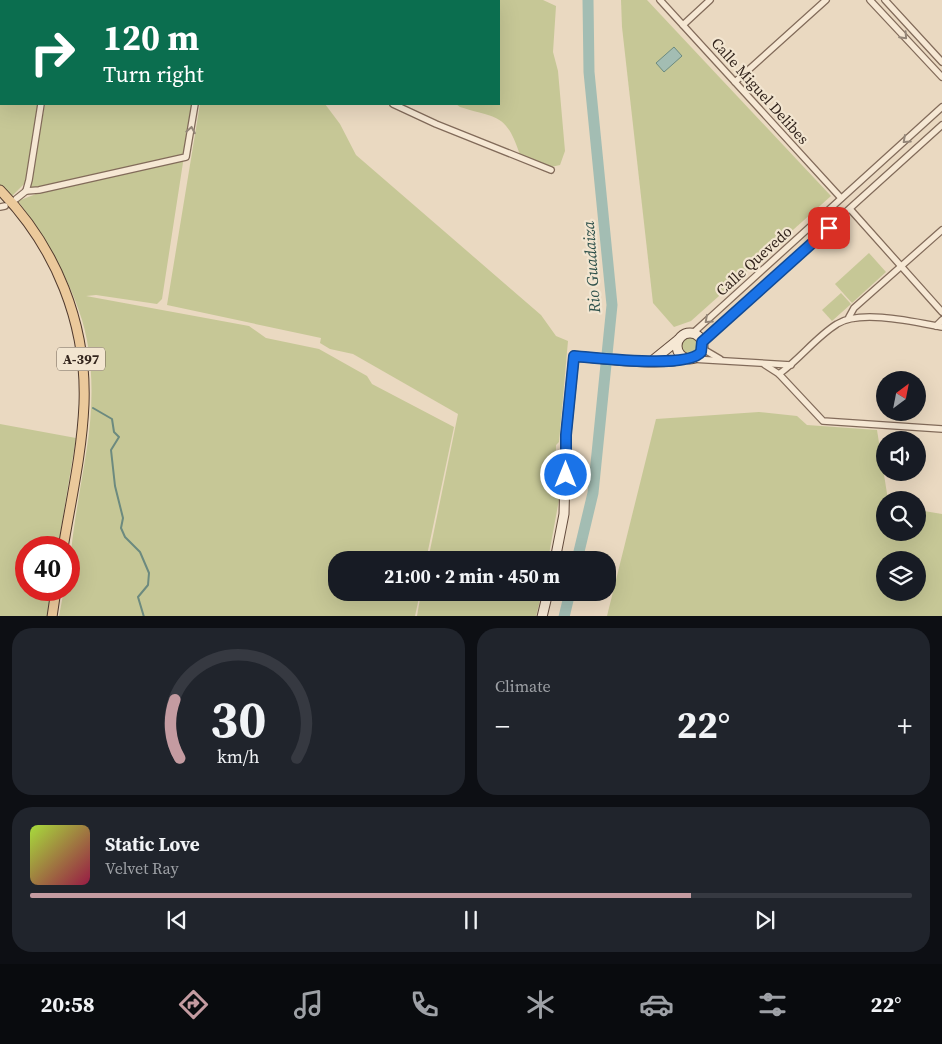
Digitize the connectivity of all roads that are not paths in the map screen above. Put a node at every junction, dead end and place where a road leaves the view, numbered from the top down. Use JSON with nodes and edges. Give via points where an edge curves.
{"nodes":[{"id":1,"x":660,"y":0,"type":"edge"},
{"id":2,"x":710,"y":0,"type":"edge"},
{"id":3,"x":826,"y":0,"type":"edge"},
{"id":4,"x":870,"y":0,"type":"edge"},
{"id":5,"x":885,"y":0,"type":"edge"},
{"id":6,"x":683,"y":25,"type":"junction"},
{"id":7,"x":942,"y":62,"type":"edge"},
{"id":8,"x":942,"y":77,"type":"edge"},
{"id":9,"x":735,"y":82,"type":"junction"},
{"id":10,"x":41,"y":105,"type":"edge"},
{"id":11,"x":195,"y":105,"type":"edge"},
{"id":12,"x":395,"y":105,"type":"edge"},
{"id":13,"x":942,"y":107,"type":"edge"},
{"id":14,"x":942,"y":125,"type":"edge"},
{"id":15,"x":551,"y":170,"type":"dead end"},
{"id":16,"x":0,"y":190,"type":"edge"},
{"id":17,"x":26,"y":191,"type":"junction"},
{"id":18,"x":841,"y":198,"type":"junction"},
{"id":19,"x":16,"y":199,"type":"dead end"},
{"id":20,"x":850,"y":209,"type":"junction"},
{"id":21,"x":942,"y":230,"type":"edge"},
{"id":22,"x":902,"y":267,"type":"junction"},
{"id":23,"x":942,"y":312,"type":"edge"},
{"id":24,"x":849,"y":317,"type":"junction"},
{"id":25,"x":942,"y":320,"type":"edge"},
{"id":26,"x":939,"y":326,"type":"edge"},
{"id":27,"x":693,"y":333,"type":"junction"},
{"id":28,"x":678,"y":340,"type":"junction"},
{"id":29,"x":703,"y":345,"type":"junction"},
{"id":30,"x":689,"y":358,"type":"junction"},
{"id":31,"x":652,"y":361,"type":"junction"},
{"id":32,"x":724,"y":361,"type":"junction"},
{"id":33,"x":765,"y":365,"type":"junction"},
{"id":34,"x":792,"y":365,"type":"junction"},
{"id":35,"x":779,"y":374,"type":"junction"},
{"id":36,"x":942,"y":429,"type":"edge"},
{"id":37,"x":65,"y":536,"type":"edge"},
{"id":38,"x":556,"y":551,"type":"edge"},
{"id":39,"x":54,"y":601,"type":"edge"},
{"id":40,"x":546,"y":601,"type":"edge"},
{"id":41,"x":52,"y":616,"type":"edge"},
{"id":42,"x":542,"y":616,"type":"edge"}],
"edges":[{"from":1,"to":6,"type":"street","name":"Calle Miguel Delibes"},
{"from":2,"to":6,"type":"street"},
{"from":3,"to":9,"type":"street"},
{"from":4,"to":8,"type":"street","one_way":true},
{"from":5,"to":7,"type":"street"},
{"from":6,"to":9,"type":"street","name":"Calle Miguel Delibes"},
{"from":9,"to":18,"type":"street","name":"Calle Miguel Delibes"},
{"from":10,"to":17,"type":"street"},
{"from":17,"to":11,"type":"street","one_way":true,"via":[[186,157]]},
{"from":12,"to":15,"type":"street"},
{"from":13,"to":18,"type":"street","name":"Calle Quevedo","one_way":true},
{"from":14,"to":20,"type":"street","name":"Calle Quevedo"},
{"from":16,"to":37,"type":"main road","number":"A-397","via":[[30,224],[43,245],[68,296],[78,335],[84,390],[83,425]]},
{"from":17,"to":19,"type":"street"},
{"from":18,"to":27,"type":"street","name":"Calle Quevedo","one_way":true},
{"from":20,"to":22,"type":"street"},
{"from":20,"to":29,"type":"street","name":"Calle Quevedo"},
{"from":21,"to":22,"type":"street"},
{"from":22,"to":23,"type":"street"},
{"from":22,"to":24,"type":"street","via":[[854,308]]},
{"from":24,"to":26,"type":"street"},
{"from":24,"to":34,"type":"street","via":[[835,324]]},
{"from":25,"to":26,"type":"street"},
{"from":27,"to":28,"type":"street"},
{"from":27,"to":29,"type":"street"},
{"from":28,"to":30,"type":"street","via":[[678,350]]},
{"from":28,"to":31,"type":"street"},
{"from":29,"to":30,"type":"street","via":[[699,356]]},
{"from":29,"to":32,"type":"street"},
{"from":30,"to":31,"type":"street"},
{"from":30,"to":32,"type":"street"},
{"from":31,"to":38,"type":"street","via":[[574,356],[566,435],[564,514]]},
{"from":32,"to":33,"type":"street"},
{"from":33,"to":34,"type":"street"},
{"from":33,"to":35,"type":"street"},
{"from":34,"to":35,"type":"street"},
{"from":35,"to":36,"type":"street","via":[[823,421]]},
{"from":39,"to":41,"type":"main road"},
{"from":40,"to":42,"type":"street"}]}
